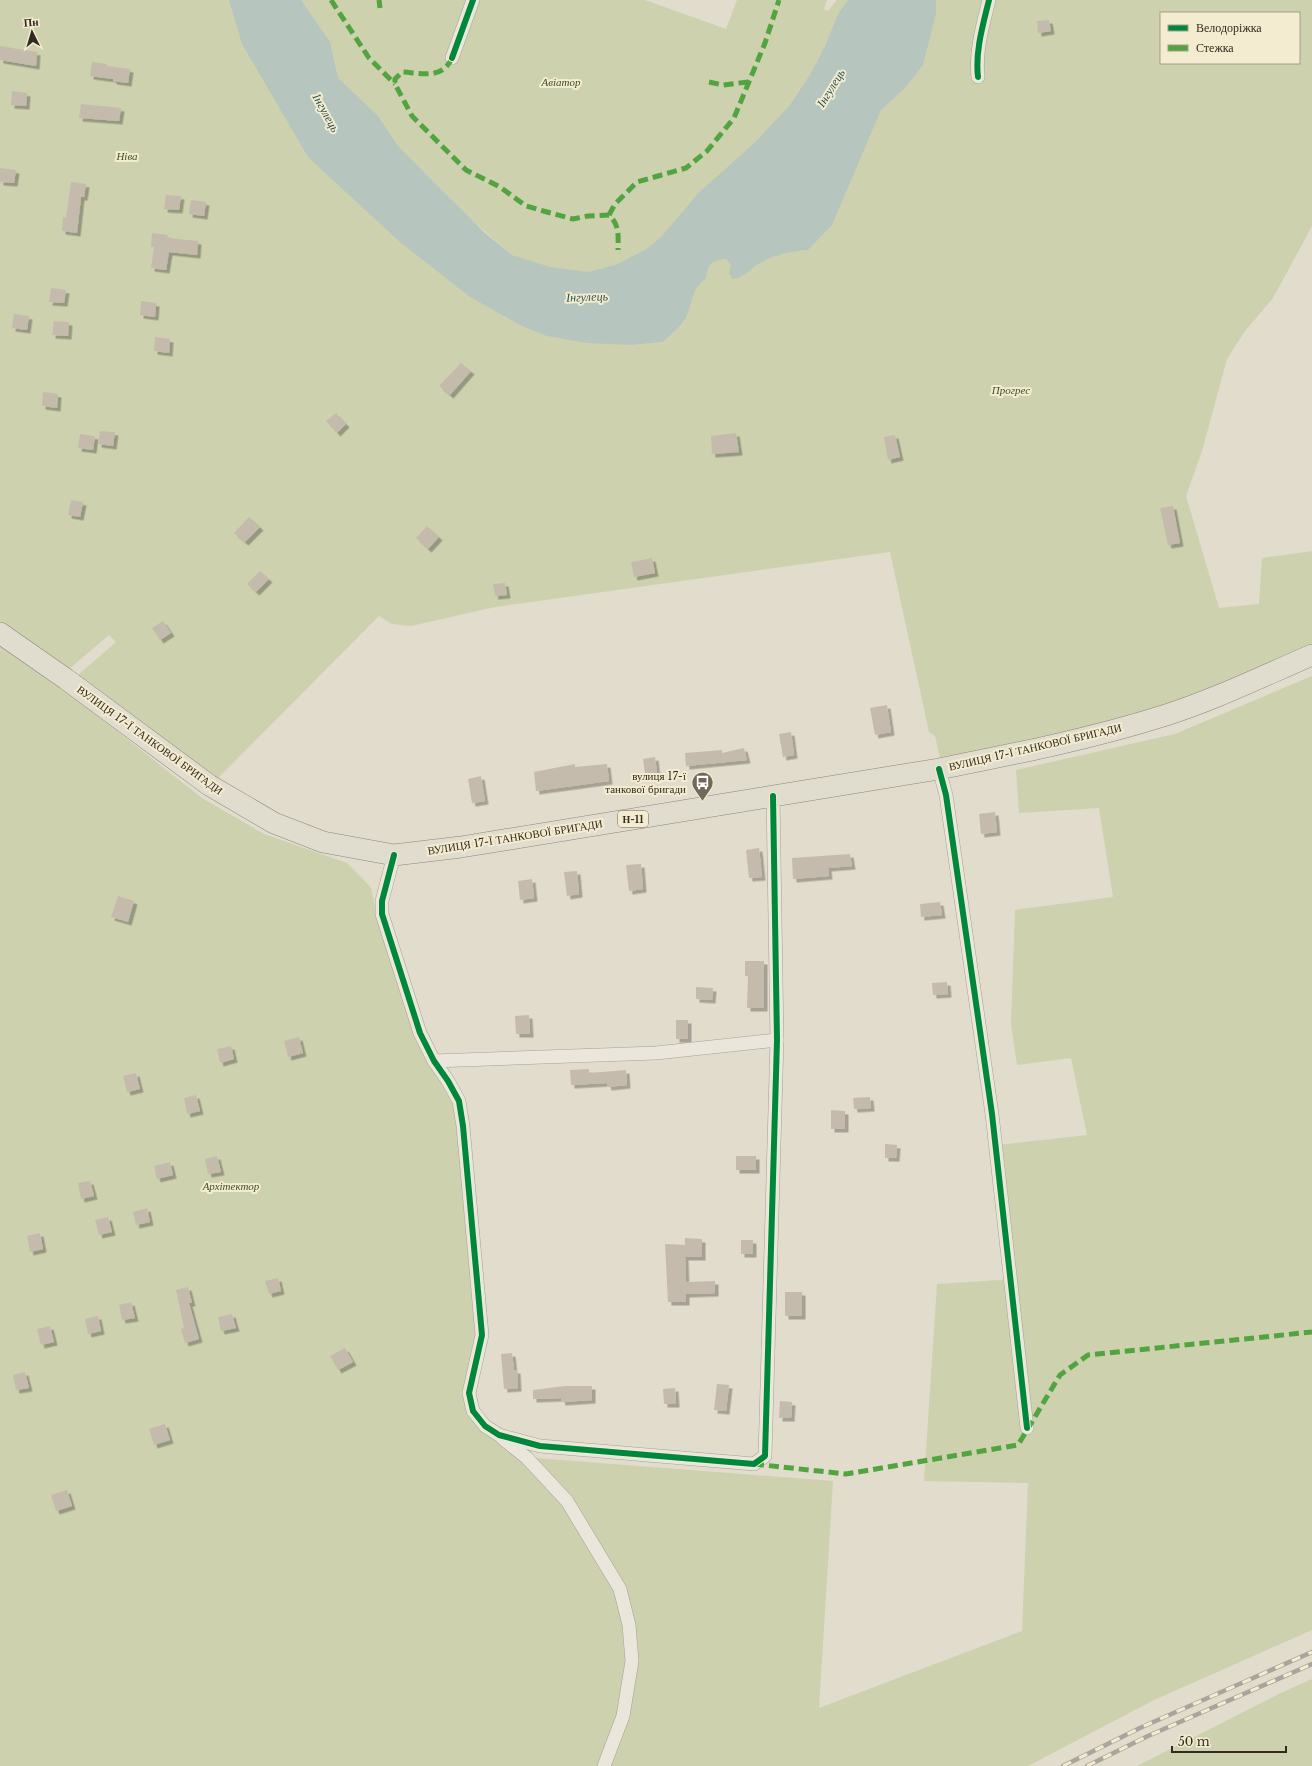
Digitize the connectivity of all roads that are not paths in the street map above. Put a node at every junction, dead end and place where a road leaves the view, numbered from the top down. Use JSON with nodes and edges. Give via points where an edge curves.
{"nodes":[{"id":1,"x":474,"y":0,"type":"edge"},
{"id":2,"x":988,"y":0,"type":"edge"},
{"id":3,"x":452,"y":58,"type":"dead end"},
{"id":4,"x":978,"y":77,"type":"dead end"},
{"id":5,"x":0,"y":632,"type":"edge"},
{"id":6,"x":1312,"y":655,"type":"edge"},
{"id":7,"x":939,"y":769,"type":"junction"},
{"id":8,"x":773,"y":796,"type":"junction"},
{"id":9,"x":394,"y":855,"type":"junction"},
{"id":10,"x":777,"y":1040,"type":"junction"},
{"id":11,"x":434,"y":1061,"type":"junction"},
{"id":12,"x":1027,"y":1428,"type":"dead end"},
{"id":13,"x":499,"y":1435,"type":"junction"},
{"id":14,"x":604,"y":1766,"type":"edge"}],
"edges":[{"from":1,"to":3,"type":"street"},
{"from":2,"to":4,"type":"street","via":[[976,64]]},
{"from":5,"to":9,"type":"main road","name":"ВУЛИЦЯ 17-Ї ТАНКОВОЇ БРИГАДИ","number":"Н-11","via":[[209,785],[274,823],[323,842]]},
{"from":6,"to":7,"type":"main road","name":"ВУЛИЦЯ 17-Ї ТАНКОВОЇ БРИГАДИ","number":"Н-11","via":[[1164,716],[1015,754]]},
{"from":7,"to":8,"type":"main road","name":"ВУЛИЦЯ 17-Ї ТАНКОВОЇ БРИГАДИ","number":"Н-11"},
{"from":7,"to":12,"type":"street","via":[[946,795],[992,1114]]},
{"from":8,"to":9,"type":"main road","name":"ВУЛИЦЯ 17-Ї ТАНКОВОЇ БРИГАДИ","number":"Н-11"},
{"from":8,"to":10,"type":"street"},
{"from":9,"to":11,"type":"street","via":[[382,901],[382,914],[420,1033]]},
{"from":10,"to":11,"type":"street","via":[[656,1053]]},
{"from":10,"to":13,"type":"street","via":[[765,1456],[754,1464],[540,1446]]},
{"from":11,"to":13,"type":"street","via":[[459,1102],[463,1126],[482,1335],[468,1393],[473,1411],[485,1426]]},
{"from":13,"to":14,"type":"street","via":[[527,1458],[567,1501],[620,1589],[629,1625],[632,1661],[623,1716]]}]}
